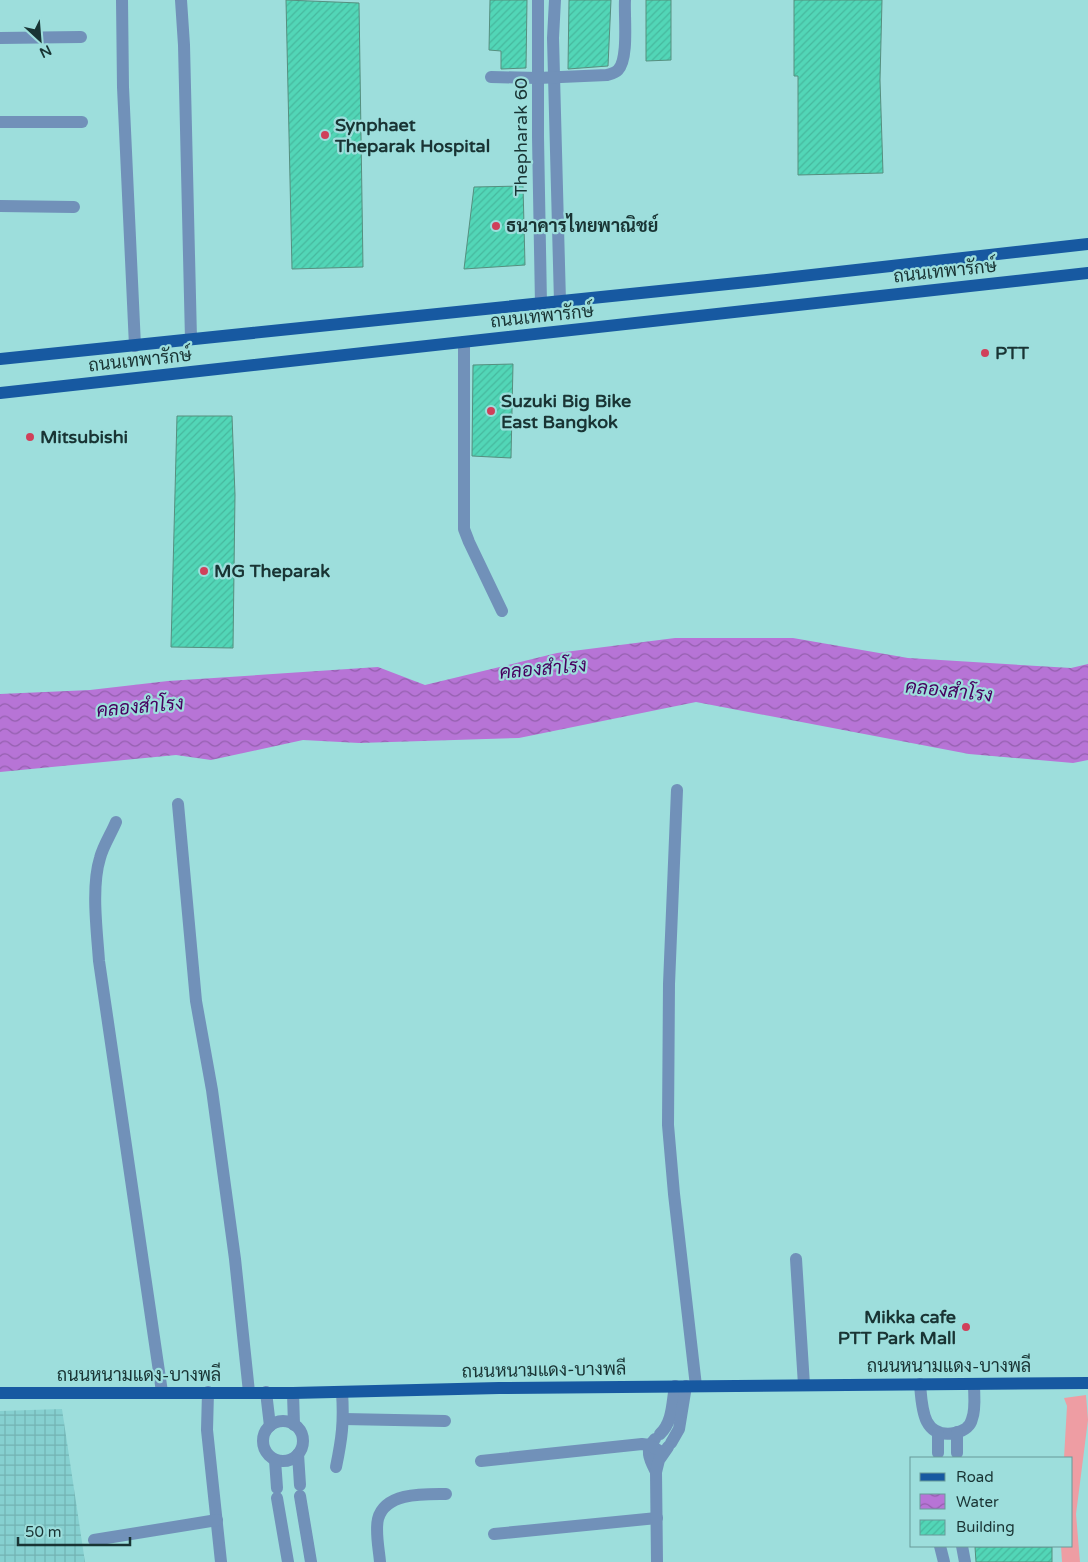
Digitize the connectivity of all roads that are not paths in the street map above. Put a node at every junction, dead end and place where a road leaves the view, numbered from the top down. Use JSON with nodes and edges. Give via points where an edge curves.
{"nodes":[{"id":1,"x":122,"y":0,"type":"edge"},
{"id":2,"x":181,"y":0,"type":"edge"},
{"id":3,"x":538,"y":0,"type":"edge"},
{"id":4,"x":555,"y":0,"type":"edge"},
{"id":5,"x":625,"y":0,"type":"edge"},
{"id":6,"x":81,"y":37,"type":"dead end"},
{"id":7,"x":0,"y":38,"type":"edge"},
{"id":8,"x":555,"y":76,"type":"junction"},
{"id":9,"x":491,"y":77,"type":"dead end"},
{"id":10,"x":538,"y":78,"type":"junction"},
{"id":11,"x":0,"y":122,"type":"edge"},
{"id":12,"x":82,"y":122,"type":"dead end"},
{"id":13,"x":538,"y":137,"type":"junction"},
{"id":14,"x":556,"y":138,"type":"junction"},
{"id":15,"x":0,"y":206,"type":"edge"},
{"id":16,"x":74,"y":207,"type":"dead end"},
{"id":17,"x":1088,"y":244,"type":"edge"},
{"id":18,"x":1088,"y":272,"type":"edge"},
{"id":19,"x":560,"y":302,"type":"junction"},
{"id":20,"x":541,"y":304,"type":"junction"},
{"id":21,"x":191,"y":339,"type":"junction"},
{"id":22,"x":464,"y":342,"type":"junction"},
{"id":23,"x":135,"y":346,"type":"junction"},
{"id":24,"x":0,"y":359,"type":"edge"},
{"id":25,"x":0,"y":393,"type":"edge"},
{"id":26,"x":502,"y":611,"type":"dead end"},
{"id":27,"x":677,"y":790,"type":"dead end"},
{"id":28,"x":178,"y":804,"type":"dead end"},
{"id":29,"x":116,"y":822,"type":"dead end"},
{"id":30,"x":796,"y":1259,"type":"dead end"},
{"id":31,"x":1088,"y":1383,"type":"edge"},
{"id":32,"x":920,"y":1384,"type":"junction"},
{"id":33,"x":974,"y":1384,"type":"junction"},
{"id":34,"x":804,"y":1385,"type":"junction"},
{"id":35,"x":686,"y":1386,"type":"junction"},
{"id":36,"x":162,"y":1392,"type":"junction"},
{"id":37,"x":208,"y":1392,"type":"junction"},
{"id":38,"x":249,"y":1392,"type":"junction"},
{"id":39,"x":266,"y":1392,"type":"junction"},
{"id":40,"x":342,"y":1392,"type":"junction"},
{"id":41,"x":0,"y":1393,"type":"edge"},
{"id":42,"x":293,"y":1393,"type":"junction"},
{"id":43,"x":344,"y":1419,"type":"junction"},
{"id":44,"x":445,"y":1421,"type":"dead end"},
{"id":45,"x":294,"y":1424,"type":"junction"},
{"id":46,"x":270,"y":1426,"type":"junction"},
{"id":47,"x":957,"y":1432,"type":"junction"},
{"id":48,"x":938,"y":1433,"type":"junction"},
{"id":49,"x":656,"y":1439,"type":"junction"},
{"id":50,"x":667,"y":1448,"type":"junction"},
{"id":51,"x":938,"y":1453,"type":"dead end"},
{"id":52,"x":957,"y":1453,"type":"dead end"},
{"id":53,"x":298,"y":1454,"type":"junction"},
{"id":54,"x":276,"y":1460,"type":"junction"},
{"id":55,"x":481,"y":1461,"type":"dead end"},
{"id":56,"x":336,"y":1467,"type":"dead end"},
{"id":57,"x":656,"y":1472,"type":"junction"},
{"id":58,"x":446,"y":1494,"type":"dead end"},
{"id":59,"x":656,"y":1518,"type":"junction"},
{"id":60,"x":217,"y":1520,"type":"junction"},
{"id":61,"x":494,"y":1534,"type":"dead end"},
{"id":62,"x":94,"y":1540,"type":"dead end"},
{"id":63,"x":940,"y":1547,"type":"edge"},
{"id":64,"x":962,"y":1547,"type":"edge"},
{"id":65,"x":221,"y":1562,"type":"edge"},
{"id":66,"x":288,"y":1562,"type":"edge"},
{"id":67,"x":311,"y":1562,"type":"edge"},
{"id":68,"x":380,"y":1562,"type":"edge"},
{"id":69,"x":657,"y":1562,"type":"edge"},
{"id":70,"x":944,"y":1562,"type":"edge"},
{"id":71,"x":965,"y":1562,"type":"edge"}],
"edges":[{"from":1,"to":23,"type":"street","via":[[123,97]]},
{"from":2,"to":21,"type":"street"},
{"from":3,"to":10,"type":"street","name":"Thepharak 60"},
{"from":4,"to":8,"type":"street","name":"Thepharak 60"},
{"from":5,"to":8,"type":"street","via":[[624,54],[617,72]]},
{"from":6,"to":7,"type":"street"},
{"from":8,"to":10,"type":"street"},
{"from":8,"to":14,"type":"street","name":"Thepharak 60"},
{"from":9,"to":10,"type":"street"},
{"from":10,"to":13,"type":"street","name":"Thepharak 60"},
{"from":11,"to":12,"type":"street"},
{"from":13,"to":14,"type":"street"},
{"from":13,"to":20,"type":"street","name":"Thepharak 60"},
{"from":14,"to":19,"type":"street","name":"Thepharak 60"},
{"from":15,"to":16,"type":"street"},
{"from":17,"to":19,"type":"main road","name":"ถนนเทพารักษ์"},
{"from":18,"to":22,"type":"main road","name":"ถนนเทพารักษ์"},
{"from":19,"to":20,"type":"main road","name":"ถนนเทพารักษ์"},
{"from":20,"to":21,"type":"main road","name":"ถนนเทพารักษ์"},
{"from":21,"to":23,"type":"main road","name":"ถนนเทพารักษ์"},
{"from":22,"to":25,"type":"main road","name":"ถนนเทพารักษ์"},
{"from":22,"to":26,"type":"street","via":[[464,529]]},
{"from":23,"to":24,"type":"main road","name":"ถนนเทพารักษ์"},
{"from":27,"to":35,"type":"street","via":[[669,984],[668,1125]]},
{"from":28,"to":38,"type":"street","via":[[196,1000],[236,1259]]},
{"from":29,"to":36,"type":"street","via":[[100,859],[96,888],[98,952]]},
{"from":30,"to":34,"type":"street"},
{"from":31,"to":33,"type":"main road","name":"ถนนหนามแดง-บางพลี"},
{"from":32,"to":33,"type":"main road","name":"ถนนหนามแดง-บางพลี"},
{"from":32,"to":34,"type":"main road","name":"ถนนหนามแดง-บางพลี"},
{"from":32,"to":48,"type":"street","via":[[922,1411],[931,1428]]},
{"from":33,"to":47,"type":"street","via":[[973,1417],[970,1425]]},
{"from":34,"to":35,"type":"main road","name":"ถนนหนามแดง-บางพลี"},
{"from":35,"to":40,"type":"main road","name":"ถนนหนามแดง-บางพลี"},
{"from":35,"to":49,"type":"street","via":[[669,1422]]},
{"from":35,"to":50,"type":"street","via":[[680,1429]]},
{"from":36,"to":37,"type":"main road","name":"ถนนหนามแดง-บางพลี"},
{"from":36,"to":41,"type":"main road","name":"ถนนหนามแดง-บางพลี"},
{"from":37,"to":38,"type":"main road","name":"ถนนหนามแดง-บางพลี"},
{"from":37,"to":60,"type":"street","via":[[207,1430]]},
{"from":38,"to":39,"type":"main road","name":"ถนนหนามแดง-บางพลี"},
{"from":39,"to":42,"type":"main road","name":"ถนนหนามแดง-บางพลี"},
{"from":39,"to":46,"type":"street"},
{"from":40,"to":42,"type":"main road","name":"ถนนหนามแดง-บางพลี"},
{"from":40,"to":43,"type":"street"},
{"from":42,"to":45,"type":"street"},
{"from":43,"to":44,"type":"street"},
{"from":43,"to":56,"type":"street"},
{"from":45,"to":46,"type":"street","via":[[284,1421]]},
{"from":45,"to":53,"type":"street","via":[[303,1442]]},
{"from":46,"to":54,"type":"street","via":[[263,1444]]},
{"from":47,"to":48,"type":"street"},
{"from":47,"to":52,"type":"street"},
{"from":48,"to":51,"type":"street"},
{"from":49,"to":50,"type":"street"},
{"from":49,"to":55,"type":"street","via":[[642,1444]]},
{"from":49,"to":57,"type":"street","via":[[648,1453]]},
{"from":50,"to":57,"type":"street"},
{"from":53,"to":54,"type":"street","via":[[287,1461]]},
{"from":53,"to":67,"type":"street"},
{"from":54,"to":66,"type":"street","via":[[277,1493]]},
{"from":57,"to":59,"type":"street"},
{"from":58,"to":68,"type":"street","via":[[404,1496],[384,1510],[378,1519]]},
{"from":59,"to":61,"type":"street"},
{"from":59,"to":69,"type":"street"},
{"from":60,"to":62,"type":"street"},
{"from":60,"to":65,"type":"street"},
{"from":63,"to":70,"type":"street"},
{"from":64,"to":71,"type":"street"}]}
